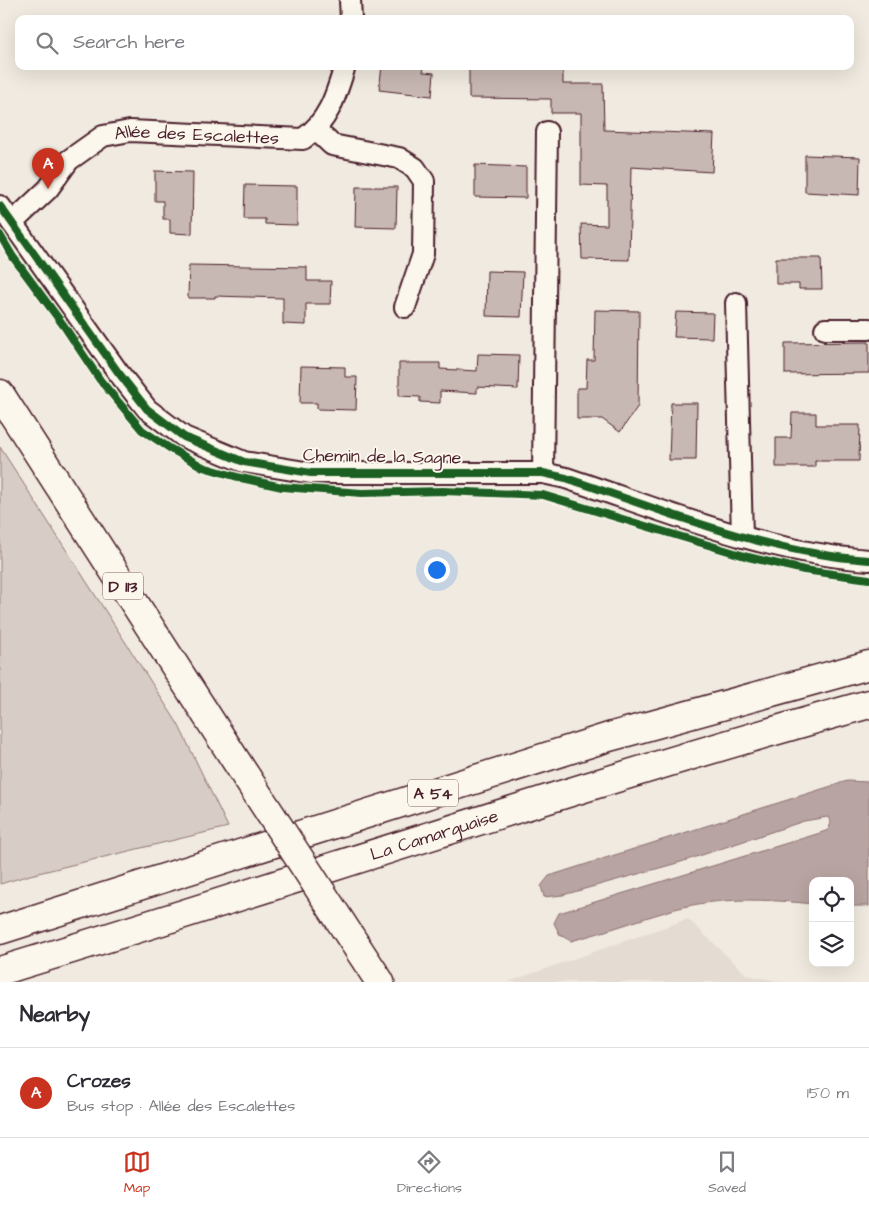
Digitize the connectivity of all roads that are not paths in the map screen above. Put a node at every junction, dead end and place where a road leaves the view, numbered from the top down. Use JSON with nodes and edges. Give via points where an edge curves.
{"nodes":[{"id":1,"x":350,"y":0,"type":"edge"},
{"id":2,"x":352,"y":15,"type":"edge"},
{"id":3,"x":344,"y":70,"type":"edge"},
{"id":4,"x":316,"y":130,"type":"junction"},
{"id":5,"x":547,"y":132,"type":"dead end"},
{"id":6,"x":0,"y":206,"type":"edge"},
{"id":7,"x":12,"y":224,"type":"junction"},
{"id":8,"x":736,"y":303,"type":"dead end"},
{"id":9,"x":405,"y":307,"type":"dead end"},
{"id":10,"x":825,"y":329,"type":"dead end"},
{"id":11,"x":869,"y":329,"type":"edge"},
{"id":12,"x":0,"y":394,"type":"edge"},
{"id":13,"x":542,"y":473,"type":"junction"},
{"id":14,"x":742,"y":537,"type":"junction"},
{"id":15,"x":869,"y":560,"type":"edge"},
{"id":16,"x":869,"y":665,"type":"edge"},
{"id":17,"x":869,"y":704,"type":"edge"},
{"id":18,"x":222,"y":861,"type":"junction"},
{"id":19,"x":0,"y":911,"type":"edge"},
{"id":20,"x":146,"y":927,"type":"junction"},
{"id":21,"x":0,"y":930,"type":"edge"},
{"id":22,"x":0,"y":971,"type":"edge"},
{"id":23,"x":0,"y":981,"type":"edge"},
{"id":24,"x":380,"y":982,"type":"edge"}],
"edges":[{"from":1,"to":2,"type":"street"},
{"from":3,"to":4,"type":"street","via":[[332,108]]},
{"from":4,"to":7,"type":"street","name":"Allée des Escalettes","via":[[303,139],[130,131],[103,136],[69,160],[48,189]]},
{"from":4,"to":9,"type":"street","via":[[332,145],[399,158],[415,168],[424,181],[423,254]]},
{"from":5,"to":13,"type":"street"},
{"from":6,"to":7,"type":"street","name":"Chemin de la Sagne"},
{"from":7,"to":13,"type":"street","name":"Chemin de la Sagne","via":[[130,387],[148,409],[184,437],[244,462],[311,473]]},
{"from":8,"to":14,"type":"street"},
{"from":10,"to":11,"type":"street"},
{"from":12,"to":24,"type":"main road","number":"D 113","bridge":true},
{"from":13,"to":14,"type":"street","name":"Chemin de la Sagne","via":[[566,478]]},
{"from":14,"to":15,"type":"street","name":"Chemin de la Sagne","via":[[838,558]]},
{"from":16,"to":18,"type":"main road","number":"A 54","via":[[609,737]]},
{"from":17,"to":20,"type":"main road","name":"La Camarguaise","number":"A 54","via":[[760,734]]},
{"from":18,"to":19,"type":"main road"},
{"from":18,"to":21,"type":"main road","number":"A 54"},
{"from":20,"to":22,"type":"main road","name":"La Camarguaise","number":"A 54"},
{"from":20,"to":23,"type":"main road"}]}
